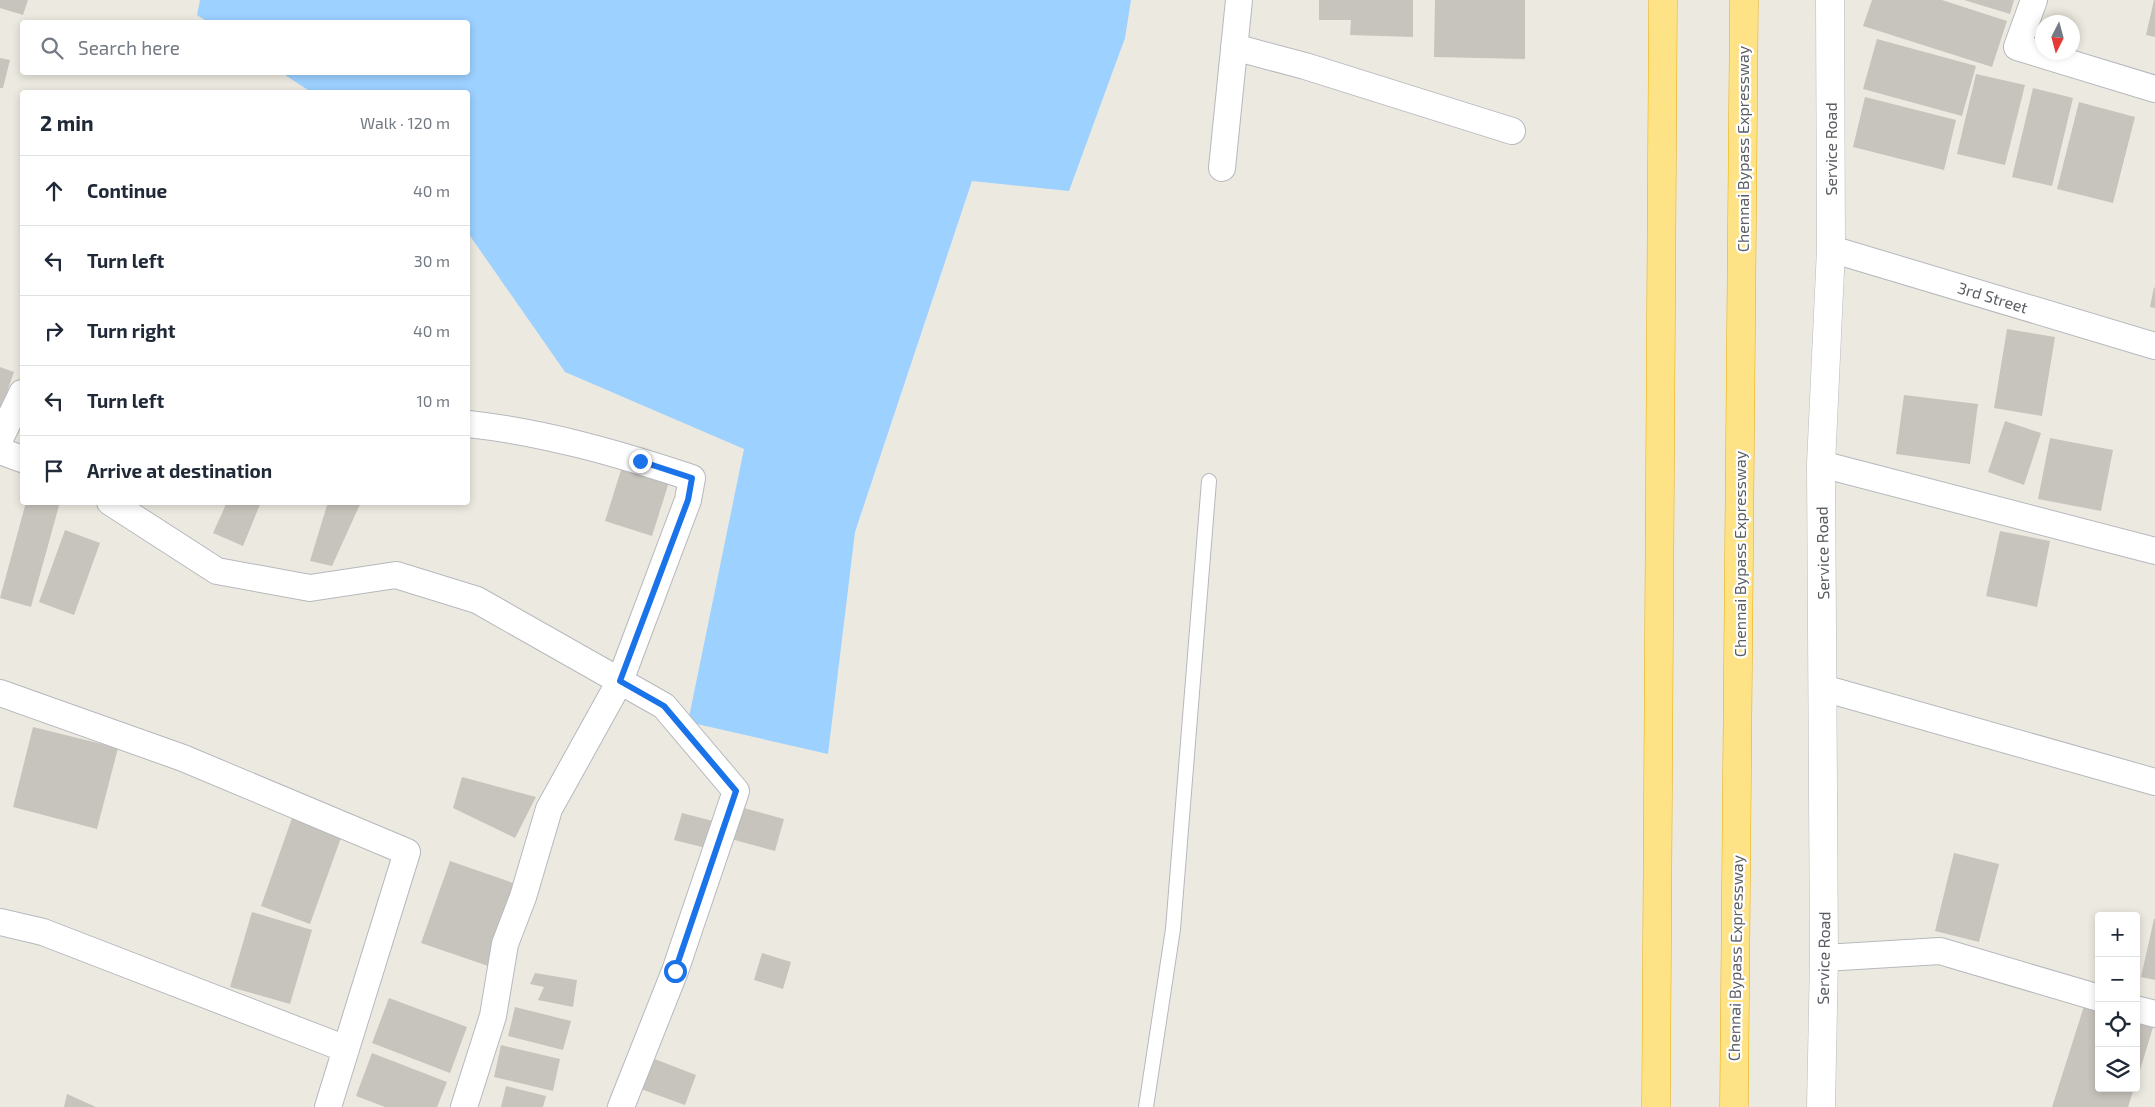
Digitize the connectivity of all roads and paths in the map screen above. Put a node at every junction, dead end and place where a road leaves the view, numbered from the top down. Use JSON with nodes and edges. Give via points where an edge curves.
{"nodes":[{"id":1,"x":1239,"y":0,"type":"edge"},
{"id":2,"x":1663,"y":0,"type":"edge"},
{"id":3,"x":1744,"y":0,"type":"edge"},
{"id":4,"x":1830,"y":0,"type":"edge"},
{"id":5,"x":2034,"y":0,"type":"edge"},
{"id":6,"x":1234,"y":48,"type":"junction"},
{"id":7,"x":2155,"y":89,"type":"edge"},
{"id":8,"x":1512,"y":131,"type":"dead end"},
{"id":9,"x":1222,"y":168,"type":"dead end"},
{"id":10,"x":1831,"y":248,"type":"junction"},
{"id":11,"x":2155,"y":346,"type":"edge"},
{"id":12,"x":20,"y":397,"type":"edge"},
{"id":13,"x":470,"y":424,"type":"edge"},
{"id":14,"x":0,"y":439,"type":"edge"},
{"id":15,"x":0,"y":451,"type":"edge"},
{"id":16,"x":20,"y":457,"type":"edge"},
{"id":17,"x":1821,"y":464,"type":"junction"},
{"id":18,"x":1209,"y":482,"type":"dead end"},
{"id":19,"x":122,"y":506,"type":"edge"},
{"id":20,"x":2155,"y":551,"type":"edge"},
{"id":21,"x":620,"y":681,"type":"junction"},
{"id":22,"x":1823,"y":688,"type":"junction"},
{"id":23,"x":0,"y":693,"type":"edge"},
{"id":24,"x":2155,"y":782,"type":"edge"},
{"id":25,"x":0,"y":922,"type":"edge"},
{"id":26,"x":1824,"y":958,"type":"junction"},
{"id":27,"x":2095,"y":997,"type":"edge"},
{"id":28,"x":2140,"y":1010,"type":"edge"},
{"id":29,"x":2155,"y":1014,"type":"edge"},
{"id":30,"x":346,"y":1049,"type":"junction"},
{"id":31,"x":328,"y":1107,"type":"edge"},
{"id":32,"x":464,"y":1107,"type":"edge"},
{"id":33,"x":621,"y":1107,"type":"edge"},
{"id":34,"x":1146,"y":1107,"type":"edge"},
{"id":35,"x":1656,"y":1107,"type":"edge"},
{"id":36,"x":1734,"y":1107,"type":"edge"},
{"id":37,"x":1821,"y":1107,"type":"edge"}],
"edges":[{"from":1,"to":6,"type":"street"},
{"from":2,"to":35,"type":"highway"},
{"from":3,"to":36,"type":"highway","name":"Chennai Bypass Expressway"},
{"from":4,"to":10,"type":"street","name":"Service Road"},
{"from":5,"to":7,"type":"street","via":[[2017,47]]},
{"from":6,"to":8,"type":"street","via":[[1305,66]]},
{"from":6,"to":9,"type":"street"},
{"from":10,"to":11,"type":"street","name":"3rd Street"},
{"from":10,"to":17,"type":"street","name":"Service Road"},
{"from":12,"to":14,"type":"street"},
{"from":13,"to":21,"type":"street","via":[[508,428],[640,461],[692,478],[688,500]]},
{"from":15,"to":16,"type":"street"},
{"from":17,"to":20,"type":"street"},
{"from":17,"to":22,"type":"street","name":"Service Road"},
{"from":18,"to":34,"type":"lane","via":[[1173,930]]},
{"from":19,"to":21,"type":"street","via":[[216,571],[310,588],[396,575],[477,600]]},
{"from":21,"to":32,"type":"street","via":[[549,809],[523,897],[505,944],[493,1016]]},
{"from":21,"to":33,"type":"street","via":[[664,706],[736,791],[675,971]]},
{"from":22,"to":24,"type":"street"},
{"from":22,"to":26,"type":"street","name":"Service Road"},
{"from":23,"to":30,"type":"street","via":[[183,758],[406,852]]},
{"from":25,"to":30,"type":"street","via":[[44,932]]},
{"from":26,"to":27,"type":"street","via":[[1940,951]]},
{"from":26,"to":37,"type":"street","name":"Service Road"},
{"from":28,"to":29,"type":"street"},
{"from":30,"to":31,"type":"street"}]}
